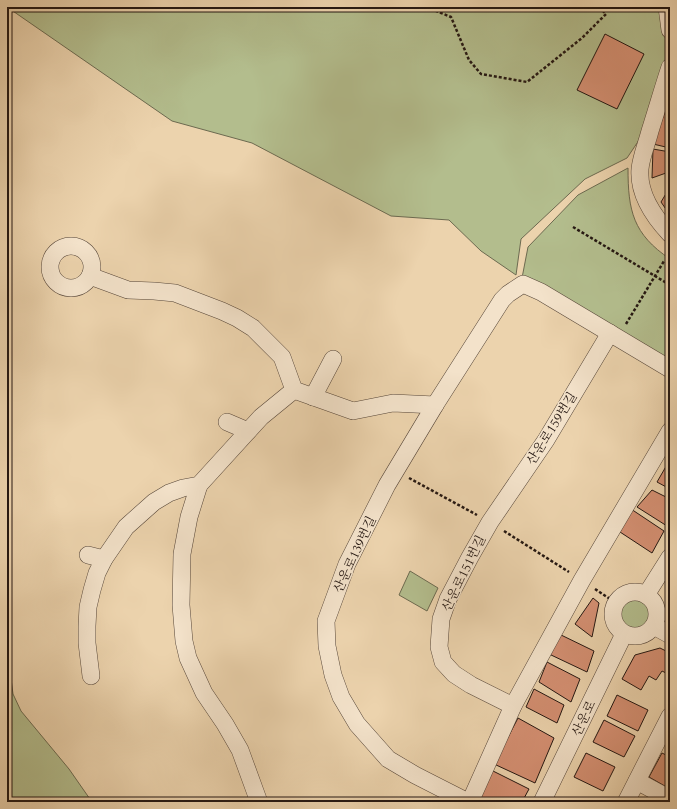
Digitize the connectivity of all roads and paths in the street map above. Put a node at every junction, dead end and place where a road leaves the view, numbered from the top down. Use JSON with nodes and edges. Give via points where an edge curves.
{"nodes":[{"id":1,"x":426,"y":7,"type":"edge"},
{"id":2,"x":599,"y":7,"type":"edge"},
{"id":3,"x":667,"y":7,"type":"edge"},
{"id":4,"x":670,"y":30,"type":"edge"},
{"id":5,"x":670,"y":66,"type":"edge"},
{"id":6,"x":573,"y":227,"type":"dead end"},
{"id":7,"x":670,"y":234,"type":"edge"},
{"id":8,"x":664,"y":261,"type":"dead end"},
{"id":9,"x":90,"y":276,"type":"dead end"},
{"id":10,"x":655,"y":276,"type":"junction"},
{"id":11,"x":670,"y":285,"type":"edge"},
{"id":12,"x":626,"y":325,"type":"dead end"},
{"id":13,"x":610,"y":333,"type":"junction"},
{"id":14,"x":333,"y":359,"type":"dead end"},
{"id":15,"x":670,"y":369,"type":"edge"},
{"id":16,"x":294,"y":390,"type":"junction"},
{"id":17,"x":313,"y":397,"type":"junction"},
{"id":18,"x":435,"y":405,"type":"junction"},
{"id":19,"x":227,"y":422,"type":"dead end"},
{"id":20,"x":248,"y":431,"type":"junction"},
{"id":21,"x":670,"y":431,"type":"edge"},
{"id":22,"x":396,"y":471,"type":"junction"},
{"id":23,"x":199,"y":485,"type":"junction"},
{"id":24,"x":490,"y":522,"type":"junction"},
{"id":25,"x":670,"y":557,"type":"edge"},
{"id":26,"x":582,"y":580,"type":"junction"},
{"id":27,"x":646,"y":595,"type":"junction"},
{"id":28,"x":616,"y":603,"type":"junction"},
{"id":29,"x":654,"y":626,"type":"junction"},
{"id":30,"x":624,"y":634,"type":"junction"},
{"id":31,"x":670,"y":635,"type":"edge"},
{"id":32,"x":91,"y":676,"type":"dead end"},
{"id":33,"x":513,"y":706,"type":"junction"},
{"id":34,"x":670,"y":716,"type":"edge"},
{"id":35,"x":637,"y":781,"type":"junction"},
{"id":36,"x":670,"y":799,"type":"edge"},
{"id":37,"x":259,"y":802,"type":"edge"},
{"id":38,"x":469,"y":802,"type":"edge"},
{"id":39,"x":542,"y":802,"type":"edge"},
{"id":40,"x":626,"y":802,"type":"edge"}],
"edges":[{"from":1,"to":2,"type":"path","via":[[451,17],[469,60],[481,74],[527,82],[582,38],[606,14]]},
{"from":3,"to":4,"type":"street"},
{"from":5,"to":7,"type":"street","via":[[640,169],[645,196],[655,216]]},
{"from":6,"to":10,"type":"path"},
{"from":8,"to":10,"type":"path"},
{"from":9,"to":16,"type":"street","via":[[128,290],[181,288],[237,318],[252,328],[282,358]]},
{"from":10,"to":11,"type":"path"},
{"from":10,"to":12,"type":"path"},
{"from":13,"to":15,"type":"street"},
{"from":13,"to":18,"type":"street","name":"산운로139번길","via":[[523,284],[502,300]]},
{"from":13,"to":24,"type":"street","name":"산운로159번길","via":[[546,440]]},
{"from":14,"to":17,"type":"street"},
{"from":16,"to":17,"type":"street"},
{"from":16,"to":20,"type":"street"},
{"from":17,"to":18,"type":"street","via":[[353,411],[393,403]]},
{"from":18,"to":22,"type":"street","name":"산운로139번길"},
{"from":19,"to":20,"type":"street"},
{"from":20,"to":23,"type":"street"},
{"from":21,"to":26,"type":"street"},
{"from":22,"to":24,"type":"path","name":"산운로151번길"},
{"from":22,"to":38,"type":"street","name":"산운로139번길","via":[[347,564],[326,621],[332,675],[357,724],[388,759]]},
{"from":23,"to":32,"type":"street","via":[[169,493],[154,502],[96,557],[97,574],[88,607],[87,643]]},
{"from":23,"to":37,"type":"street","via":[[189,517],[182,554],[181,613],[184,642],[190,663],[204,693],[240,750]]},
{"from":24,"to":26,"type":"path","name":"산운로151번길"},
{"from":24,"to":33,"type":"street","name":"산운로151번길","via":[[448,600],[441,619],[438,647],[443,662],[454,674]]},
{"from":25,"to":27,"type":"street"},
{"from":26,"to":28,"type":"path","name":"산운로151번길"},
{"from":26,"to":33,"type":"street","name":"산운로139번길"},
{"from":27,"to":28,"type":"street","via":[[633,592],[626,594]]},
{"from":27,"to":29,"type":"street","via":[[656,605],[657,619]]},
{"from":28,"to":30,"type":"street","via":[[613,610],[614,624]]},
{"from":29,"to":30,"type":"street","via":[[644,635],[637,637]]},
{"from":29,"to":31,"type":"street"},
{"from":30,"to":39,"type":"street","name":"산운로"},
{"from":33,"to":38,"type":"street","name":"산운로139번길"},
{"from":34,"to":35,"type":"street"},
{"from":35,"to":36,"type":"street"},
{"from":35,"to":40,"type":"street"}]}
